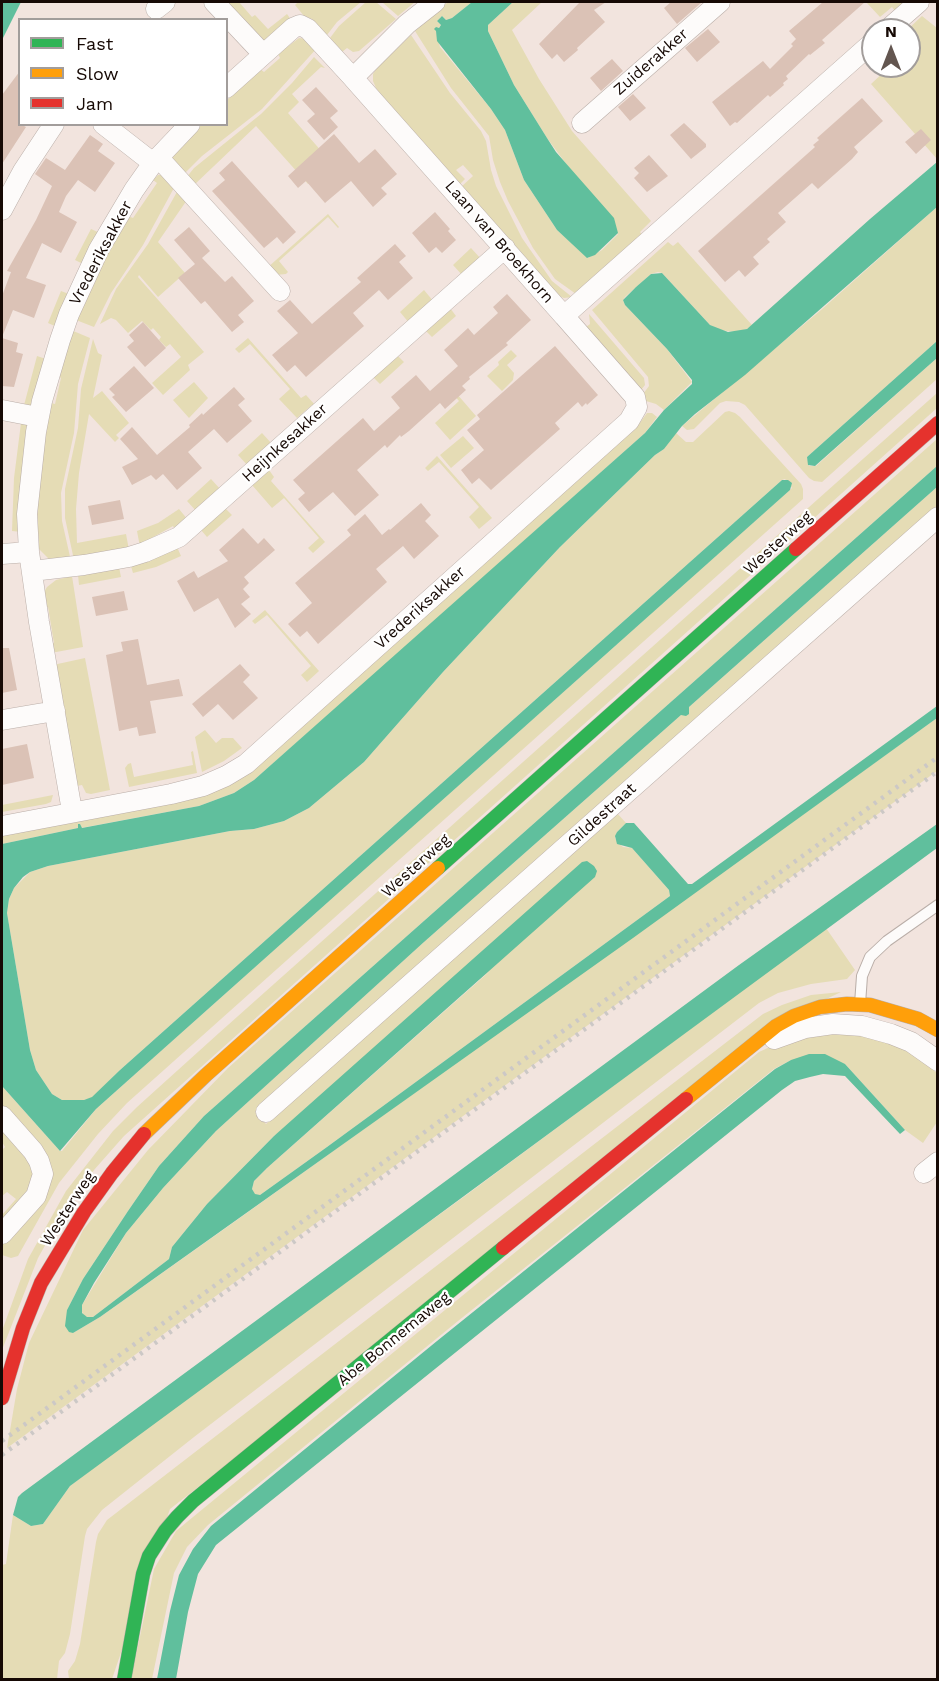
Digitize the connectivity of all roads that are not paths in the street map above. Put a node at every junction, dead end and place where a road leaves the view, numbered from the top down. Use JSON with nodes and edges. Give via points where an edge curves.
{"nodes":[{"id":1,"x":214,"y":2,"type":"edge"},
{"id":2,"x":435,"y":2,"type":"edge"},
{"id":3,"x":720,"y":2,"type":"edge"},
{"id":4,"x":919,"y":2,"type":"edge"},
{"id":5,"x":901,"y":18,"type":"edge"},
{"id":6,"x":861,"y":53,"type":"edge"},
{"id":7,"x":263,"y":54,"type":"junction"},
{"id":8,"x":353,"y":78,"type":"junction"},
{"id":9,"x":228,"y":86,"type":"edge"},
{"id":10,"x":582,"y":123,"type":"dead end"},
{"id":11,"x":53,"y":126,"type":"edge"},
{"id":12,"x":107,"y":126,"type":"edge"},
{"id":13,"x":188,"y":126,"type":"edge"},
{"id":14,"x":156,"y":160,"type":"junction"},
{"id":15,"x":2,"y":210,"type":"edge"},
{"id":16,"x":505,"y":248,"type":"junction"},
{"id":17,"x":280,"y":291,"type":"dead end"},
{"id":18,"x":564,"y":316,"type":"junction"},
{"id":19,"x":2,"y":410,"type":"edge"},
{"id":20,"x":38,"y":417,"type":"junction"},
{"id":21,"x":938,"y":423,"type":"edge"},
{"id":22,"x":938,"y":517,"type":"edge"},
{"id":23,"x":2,"y":554,"type":"edge"},
{"id":24,"x":31,"y":562,"type":"junction"},
{"id":25,"x":55,"y":711,"type":"junction"},
{"id":26,"x":2,"y":720,"type":"edge"},
{"id":27,"x":72,"y":811,"type":"junction"},
{"id":28,"x":2,"y":826,"type":"edge"},
{"id":29,"x":937,"y":906,"type":"edge"},
{"id":30,"x":860,"y":1005,"type":"junction"},
{"id":31,"x":938,"y":1030,"type":"edge"},
{"id":32,"x":746,"y":1051,"type":"junction"},
{"id":33,"x":938,"y":1061,"type":"edge"},
{"id":34,"x":266,"y":1112,"type":"dead end"},
{"id":35,"x":2,"y":1116,"type":"edge"},
{"id":36,"x":2,"y":1234,"type":"edge"},
{"id":37,"x":2,"y":1398,"type":"edge"},
{"id":38,"x":124,"y":1680,"type":"edge"}],
"edges":[{"from":1,"to":7,"type":"street"},
{"from":2,"to":8,"type":"street"},
{"from":3,"to":10,"type":"street","name":"Zuiderakker"},
{"from":4,"to":5,"type":"street"},
{"from":6,"to":18,"type":"street","name":"Laan van Broekhorn"},
{"from":7,"to":8,"type":"street","via":[[300,25]]},
{"from":7,"to":9,"type":"street"},
{"from":8,"to":16,"type":"street","name":"Laan van Broekhorn"},
{"from":11,"to":15,"type":"street"},
{"from":12,"to":14,"type":"street"},
{"from":13,"to":14,"type":"street","name":"Vrederiksakker"},
{"from":14,"to":17,"type":"street"},
{"from":14,"to":20,"type":"street","name":"Vrederiksakker","via":[[99,249],[69,314]]},
{"from":16,"to":18,"type":"street","name":"Laan van Broekhorn"},
{"from":16,"to":24,"type":"street","name":"Heijnkesakker","via":[[179,537],[145,552],[84,565]]},
{"from":18,"to":27,"type":"street","name":"Vrederiksakker","via":[[635,397],[638,407],[629,421],[246,764],[200,787]]},
{"from":19,"to":20,"type":"street"},
{"from":20,"to":24,"type":"street","name":"Vrederiksakker","via":[[27,514]]},
{"from":21,"to":37,"type":"main road","name":"Westerweg","via":[[143,1135],[84,1212],[41,1282]]},
{"from":22,"to":34,"type":"street","name":"Gildestraat"},
{"from":23,"to":24,"type":"street"},
{"from":24,"to":25,"type":"street","name":"Vrederiksakker"},
{"from":25,"to":26,"type":"street"},
{"from":25,"to":27,"type":"street","name":"Vrederiksakker"},
{"from":27,"to":28,"type":"street","name":"Vrederiksakker"},
{"from":29,"to":30,"type":"lane","via":[[870,957],[862,976]]},
{"from":30,"to":31,"type":"main road","name":"Abe Bonnemaweg","via":[[903,1014]]},
{"from":30,"to":32,"type":"main road","name":"Abe Bonnemaweg","via":[[820,1007],[794,1016]]},
{"from":32,"to":33,"type":"street","name":"Abe Bonnemaweg","via":[[805,1028],[833,1024],[891,1034],[911,1042]]},
{"from":32,"to":38,"type":"main road","name":"Abe Bonnemaweg","via":[[177,1517],[149,1556],[143,1574]]},
{"from":35,"to":36,"type":"street","via":[[33,1151],[43,1174],[36,1196]]}]}
